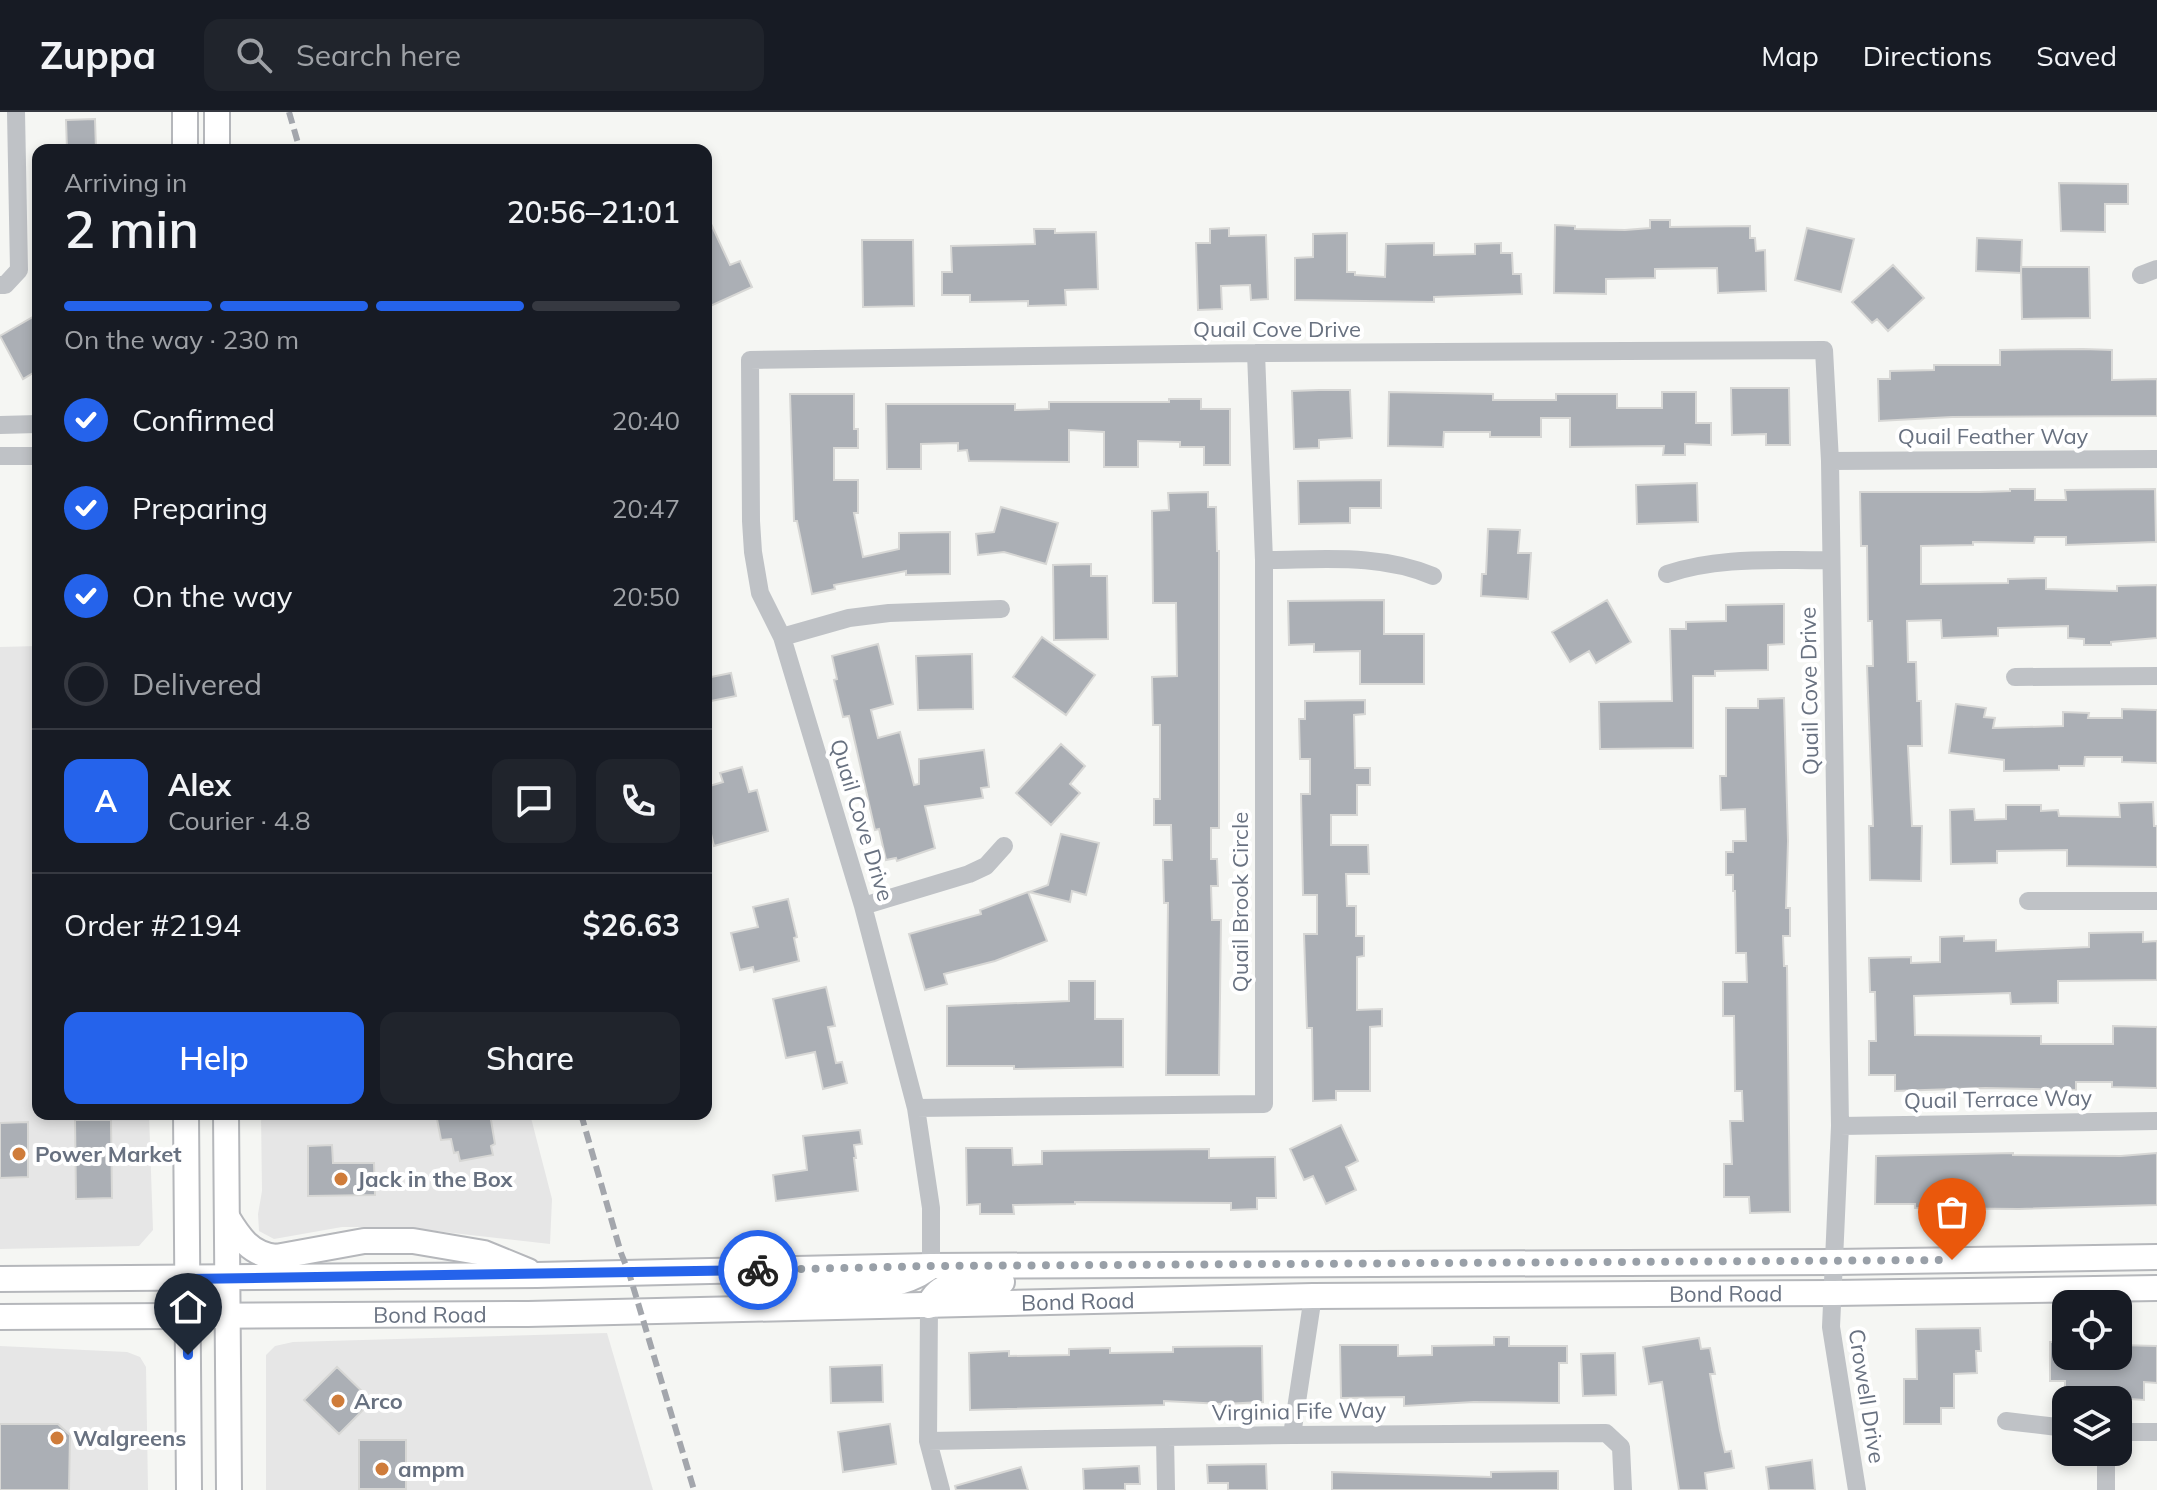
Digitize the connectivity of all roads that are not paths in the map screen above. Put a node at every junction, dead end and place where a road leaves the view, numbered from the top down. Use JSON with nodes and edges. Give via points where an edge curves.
{"nodes":[{"id":1,"x":16,"y":112,"type":"edge"},
{"id":2,"x":185,"y":112,"type":"edge"},
{"id":3,"x":217,"y":112,"type":"edge"},
{"id":4,"x":185,"y":144,"type":"edge"},
{"id":5,"x":217,"y":144,"type":"edge"},
{"id":6,"x":0,"y":285,"type":"edge"},
{"id":7,"x":1256,"y":353,"type":"junction"},
{"id":8,"x":32,"y":424,"type":"edge"},
{"id":9,"x":0,"y":425,"type":"edge"},
{"id":10,"x":0,"y":456,"type":"edge"},
{"id":11,"x":32,"y":456,"type":"edge"},
{"id":12,"x":2157,"y":459,"type":"edge"},
{"id":13,"x":1830,"y":461,"type":"junction"},
{"id":14,"x":1264,"y":560,"type":"junction"},
{"id":15,"x":1831,"y":560,"type":"junction"},
{"id":16,"x":1667,"y":574,"type":"dead end"},
{"id":17,"x":1433,"y":576,"type":"dead end"},
{"id":18,"x":1001,"y":609,"type":"dead end"},
{"id":19,"x":782,"y":637,"type":"junction"},
{"id":20,"x":2157,"y":676,"type":"edge"},
{"id":21,"x":2015,"y":677,"type":"dead end"},
{"id":22,"x":1004,"y":846,"type":"dead end"},
{"id":23,"x":2028,"y":901,"type":"dead end"},
{"id":24,"x":2157,"y":901,"type":"edge"},
{"id":25,"x":863,"y":906,"type":"junction"},
{"id":26,"x":916,"y":1108,"type":"junction"},
{"id":27,"x":186,"y":1120,"type":"edge"},
{"id":28,"x":226,"y":1120,"type":"edge"},
{"id":29,"x":2157,"y":1121,"type":"edge"},
{"id":30,"x":1840,"y":1126,"type":"junction"},
{"id":31,"x":227,"y":1217,"type":"junction"},
{"id":32,"x":2157,"y":1257,"type":"edge"},
{"id":33,"x":1835,"y":1262,"type":"junction"},
{"id":34,"x":1504,"y":1263,"type":"junction"},
{"id":35,"x":1145,"y":1265,"type":"junction"},
{"id":36,"x":931,"y":1266,"type":"junction"},
{"id":37,"x":537,"y":1275,"type":"junction"},
{"id":38,"x":0,"y":1279,"type":"edge"},
{"id":39,"x":187,"y":1279,"type":"junction"},
{"id":40,"x":227,"y":1279,"type":"junction"},
{"id":41,"x":2157,"y":1288,"type":"edge"},
{"id":42,"x":1834,"y":1293,"type":"junction"},
{"id":43,"x":1313,"y":1296,"type":"junction"},
{"id":44,"x":929,"y":1306,"type":"junction"},
{"id":45,"x":724,"y":1310,"type":"junction"},
{"id":46,"x":188,"y":1315,"type":"junction"},
{"id":47,"x":227,"y":1316,"type":"junction"},
{"id":48,"x":0,"y":1317,"type":"edge"},
{"id":49,"x":2006,"y":1421,"type":"dead end"},
{"id":50,"x":2052,"y":1426,"type":"edge"},
{"id":51,"x":2132,"y":1432,"type":"edge"},
{"id":52,"x":2157,"y":1432,"type":"edge"},
{"id":53,"x":1292,"y":1435,"type":"junction"},
{"id":54,"x":1165,"y":1437,"type":"junction"},
{"id":55,"x":928,"y":1441,"type":"junction"},
{"id":56,"x":2106,"y":1466,"type":"edge"},
{"id":57,"x":189,"y":1490,"type":"edge"},
{"id":58,"x":229,"y":1490,"type":"edge"},
{"id":59,"x":941,"y":1490,"type":"edge"},
{"id":60,"x":1166,"y":1490,"type":"edge"},
{"id":61,"x":1623,"y":1490,"type":"edge"},
{"id":62,"x":1857,"y":1490,"type":"edge"},
{"id":63,"x":2106,"y":1490,"type":"edge"}],
"edges":[{"from":1,"to":6,"type":"street","via":[[19,270]]},
{"from":2,"to":4,"type":"main road"},
{"from":3,"to":5,"type":"main road"},
{"from":7,"to":13,"type":"street","name":"Quail Cove Drive","via":[[1824,350]]},
{"from":7,"to":14,"type":"street","name":"Quail Brook Circle"},
{"from":7,"to":19,"type":"street","name":"Quail Cove Drive","via":[[750,360],[753,552],[760,593]]},
{"from":8,"to":9,"type":"street"},
{"from":10,"to":11,"type":"street"},
{"from":12,"to":13,"type":"street","name":"Quail Feather Way"},
{"from":13,"to":15,"type":"street","name":"Quail Cove Drive"},
{"from":14,"to":17,"type":"street","via":[[1381,560]]},
{"from":14,"to":26,"type":"street","name":"Quail Brook Circle","via":[[1264,1104]]},
{"from":15,"to":16,"type":"street","via":[[1720,561]]},
{"from":15,"to":30,"type":"street","name":"Quail Cove Drive"},
{"from":18,"to":19,"type":"street","via":[[849,618]]},
{"from":19,"to":25,"type":"street","name":"Quail Cove Drive"},
{"from":20,"to":21,"type":"street"},
{"from":22,"to":25,"type":"street","via":[[986,866],[969,874]]},
{"from":23,"to":24,"type":"street"},
{"from":25,"to":26,"type":"street","name":"Quail Cove Drive"},
{"from":26,"to":36,"type":"street","name":"Quail Cove Drive","via":[[931,1208]]},
{"from":27,"to":39,"type":"main road"},
{"from":28,"to":31,"type":"main road"},
{"from":29,"to":30,"type":"street","name":"Quail Terrace Way"},
{"from":30,"to":33,"type":"street","name":"Quail Cove Drive"},
{"from":31,"to":37,"type":"main road","via":[[242,1242],[267,1256],[364,1241],[413,1241],[484,1253]]},
{"from":31,"to":40,"type":"main road"},
{"from":32,"to":33,"type":"main road","name":"Bond Road"},
{"from":33,"to":34,"type":"main road","name":"Bond Road"},
{"from":33,"to":42,"type":"street","name":"Crowell Drive"},
{"from":34,"to":35,"type":"main road","name":"Bond Road"},
{"from":34,"to":43,"type":"main road","via":[[1471,1275],[1328,1279]]},
{"from":35,"to":36,"type":"main road","name":"Bond Road"},
{"from":35,"to":44,"type":"main road","via":[[1117,1280],[947,1286],[937,1291]]},
{"from":36,"to":37,"type":"main road","name":"Bond Road"},
{"from":36,"to":45,"type":"main road","via":[[898,1284],[815,1288],[762,1296]]},
{"from":37,"to":40,"type":"main road","name":"Bond Road"},
{"from":38,"to":39,"type":"main road","name":"Bond Road"},
{"from":39,"to":40,"type":"main road","name":"Bond Road"},
{"from":39,"to":46,"type":"main road"},
{"from":40,"to":47,"type":"main road"},
{"from":41,"to":42,"type":"main road","name":"Bond Road"},
{"from":42,"to":43,"type":"main road","name":"Bond Road"},
{"from":42,"to":62,"type":"street","name":"Crowell Drive","via":[[1831,1327]]},
{"from":43,"to":44,"type":"main road","name":"Bond Road"},
{"from":43,"to":53,"type":"street"},
{"from":44,"to":45,"type":"main road","name":"Bond Road"},
{"from":44,"to":55,"type":"street"},
{"from":45,"to":47,"type":"main road","name":"Bond Road"},
{"from":46,"to":47,"type":"main road","name":"Bond Road"},
{"from":46,"to":48,"type":"main road","name":"Bond Road"},
{"from":46,"to":57,"type":"main road"},
{"from":47,"to":58,"type":"main road"},
{"from":49,"to":50,"type":"street"},
{"from":51,"to":52,"type":"street"},
{"from":53,"to":54,"type":"street","name":"Virginia Fife Way"},
{"from":53,"to":61,"type":"street","name":"Virginia Fife Way","via":[[1606,1433],[1621,1447]]},
{"from":54,"to":55,"type":"street","name":"Virginia Fife Way"},
{"from":54,"to":60,"type":"street"},
{"from":55,"to":59,"type":"street"},
{"from":56,"to":63,"type":"street"}]}
